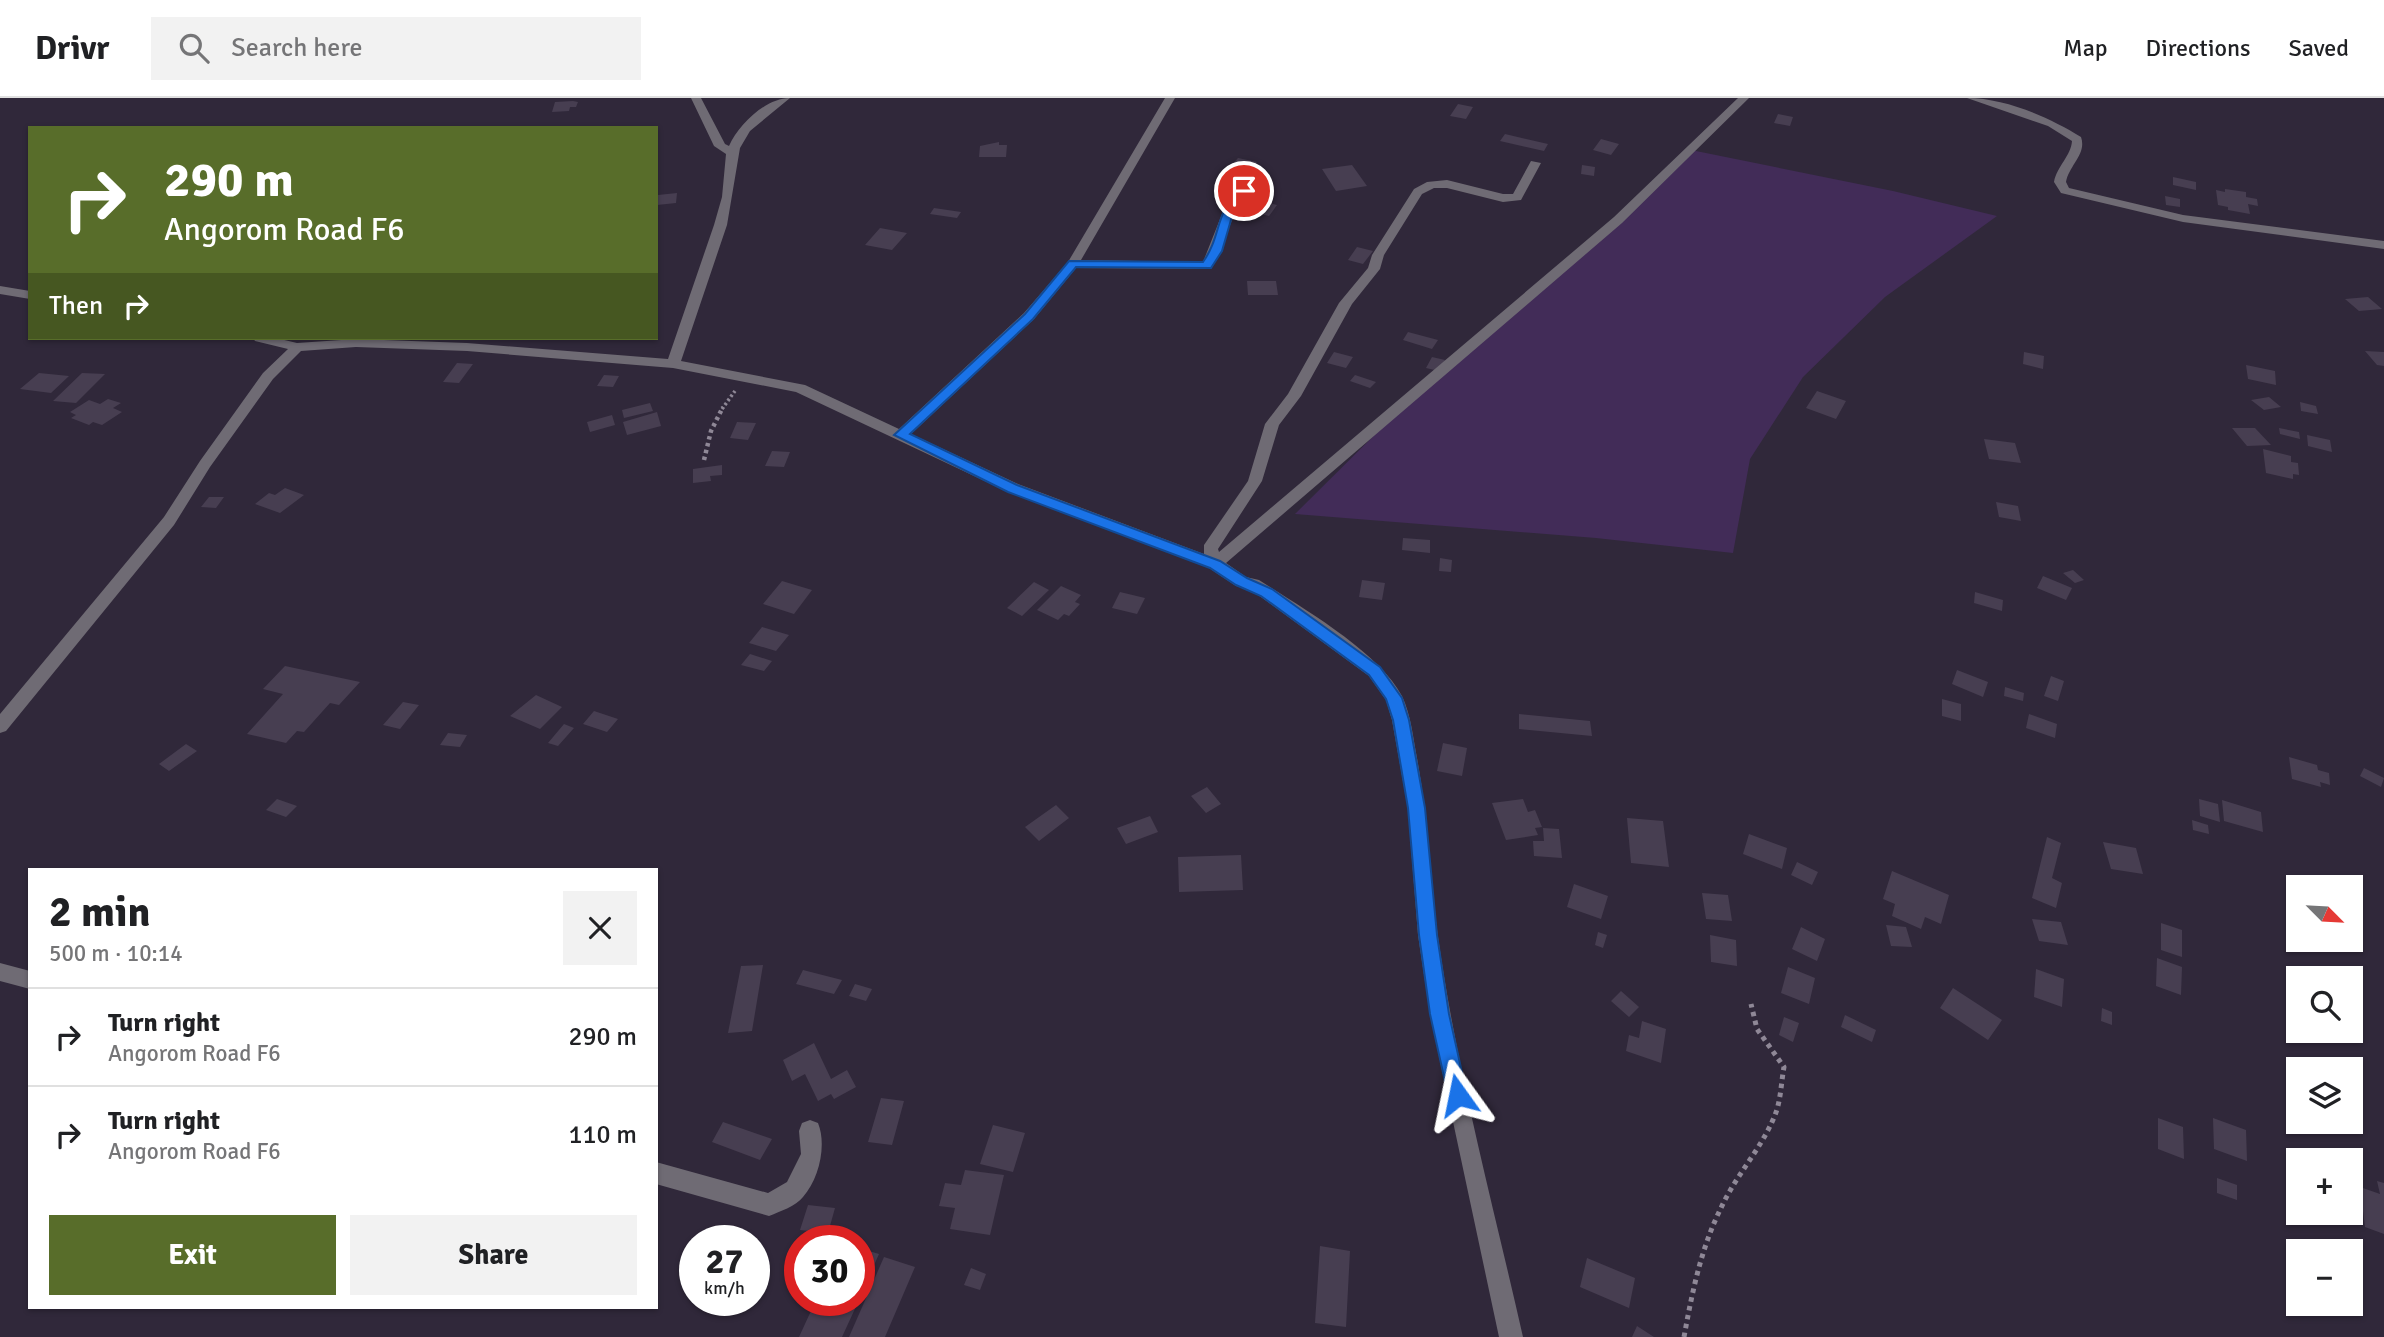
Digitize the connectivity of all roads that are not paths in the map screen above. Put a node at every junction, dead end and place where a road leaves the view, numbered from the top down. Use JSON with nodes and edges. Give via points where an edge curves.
{"nodes":[{"id":1,"x":696,"y":98,"type":"edge"},
{"id":2,"x":785,"y":98,"type":"edge"},
{"id":3,"x":1170,"y":98,"type":"edge"},
{"id":4,"x":1744,"y":98,"type":"edge"},
{"id":5,"x":1972,"y":98,"type":"edge"},
{"id":6,"x":733,"y":153,"type":"junction"},
{"id":7,"x":1535,"y":163,"type":"dead end"},
{"id":8,"x":1244,"y":191,"type":"dead end"},
{"id":9,"x":2384,"y":245,"type":"edge"},
{"id":10,"x":1073,"y":264,"type":"junction"},
{"id":11,"x":0,"y":290,"type":"edge"},
{"id":12,"x":28,"y":295,"type":"edge"},
{"id":13,"x":268,"y":340,"type":"edge"},
{"id":14,"x":297,"y":347,"type":"junction"},
{"id":15,"x":673,"y":364,"type":"junction"},
{"id":16,"x":901,"y":435,"type":"junction"},
{"id":17,"x":1215,"y":564,"type":"junction"},
{"id":18,"x":0,"y":726,"type":"edge"},
{"id":19,"x":0,"y":972,"type":"edge"},
{"id":20,"x":28,"y":979,"type":"edge"},
{"id":21,"x":810,"y":1131,"type":"dead end"},
{"id":22,"x":658,"y":1174,"type":"edge"},
{"id":23,"x":1511,"y":1337,"type":"edge"}],
"edges":[{"from":1,"to":6,"type":"street","via":[[720,146]]},
{"from":2,"to":6,"type":"street","via":[[744,130]]},
{"from":3,"to":10,"type":"street"},
{"from":4,"to":17,"type":"street","via":[[1618,220]]},
{"from":5,"to":9,"type":"street","via":[[2052,124],[2077,139],[2075,156],[2060,173],[2065,190],[2199,222]]},
{"from":6,"to":15,"type":"street","via":[[729,193],[715,248]]},
{"from":7,"to":17,"type":"street","via":[[1517,197],[1447,184],[1418,192],[1374,269],[1346,303],[1294,396],[1272,424],[1255,481],[1210,548]]},
{"from":8,"to":10,"type":"street","via":[[1230,205],[1207,266]]},
{"from":10,"to":16,"type":"street","via":[[1029,316]]},
{"from":11,"to":12,"type":"street"},
{"from":13,"to":14,"type":"street"},
{"from":14,"to":15,"type":"street","via":[[356,343],[467,348]]},
{"from":14,"to":18,"type":"street","via":[[268,376],[169,521]]},
{"from":15,"to":16,"type":"street","via":[[800,388]]},
{"from":16,"to":17,"type":"street","via":[[1013,488]]},
{"from":17,"to":23,"type":"street","via":[[1267,593],[1342,645],[1375,671],[1394,698],[1417,808],[1440,1014]]},
{"from":19,"to":20,"type":"street"},
{"from":21,"to":22,"type":"street","via":[[812,1155],[795,1190],[769,1205]]}]}
